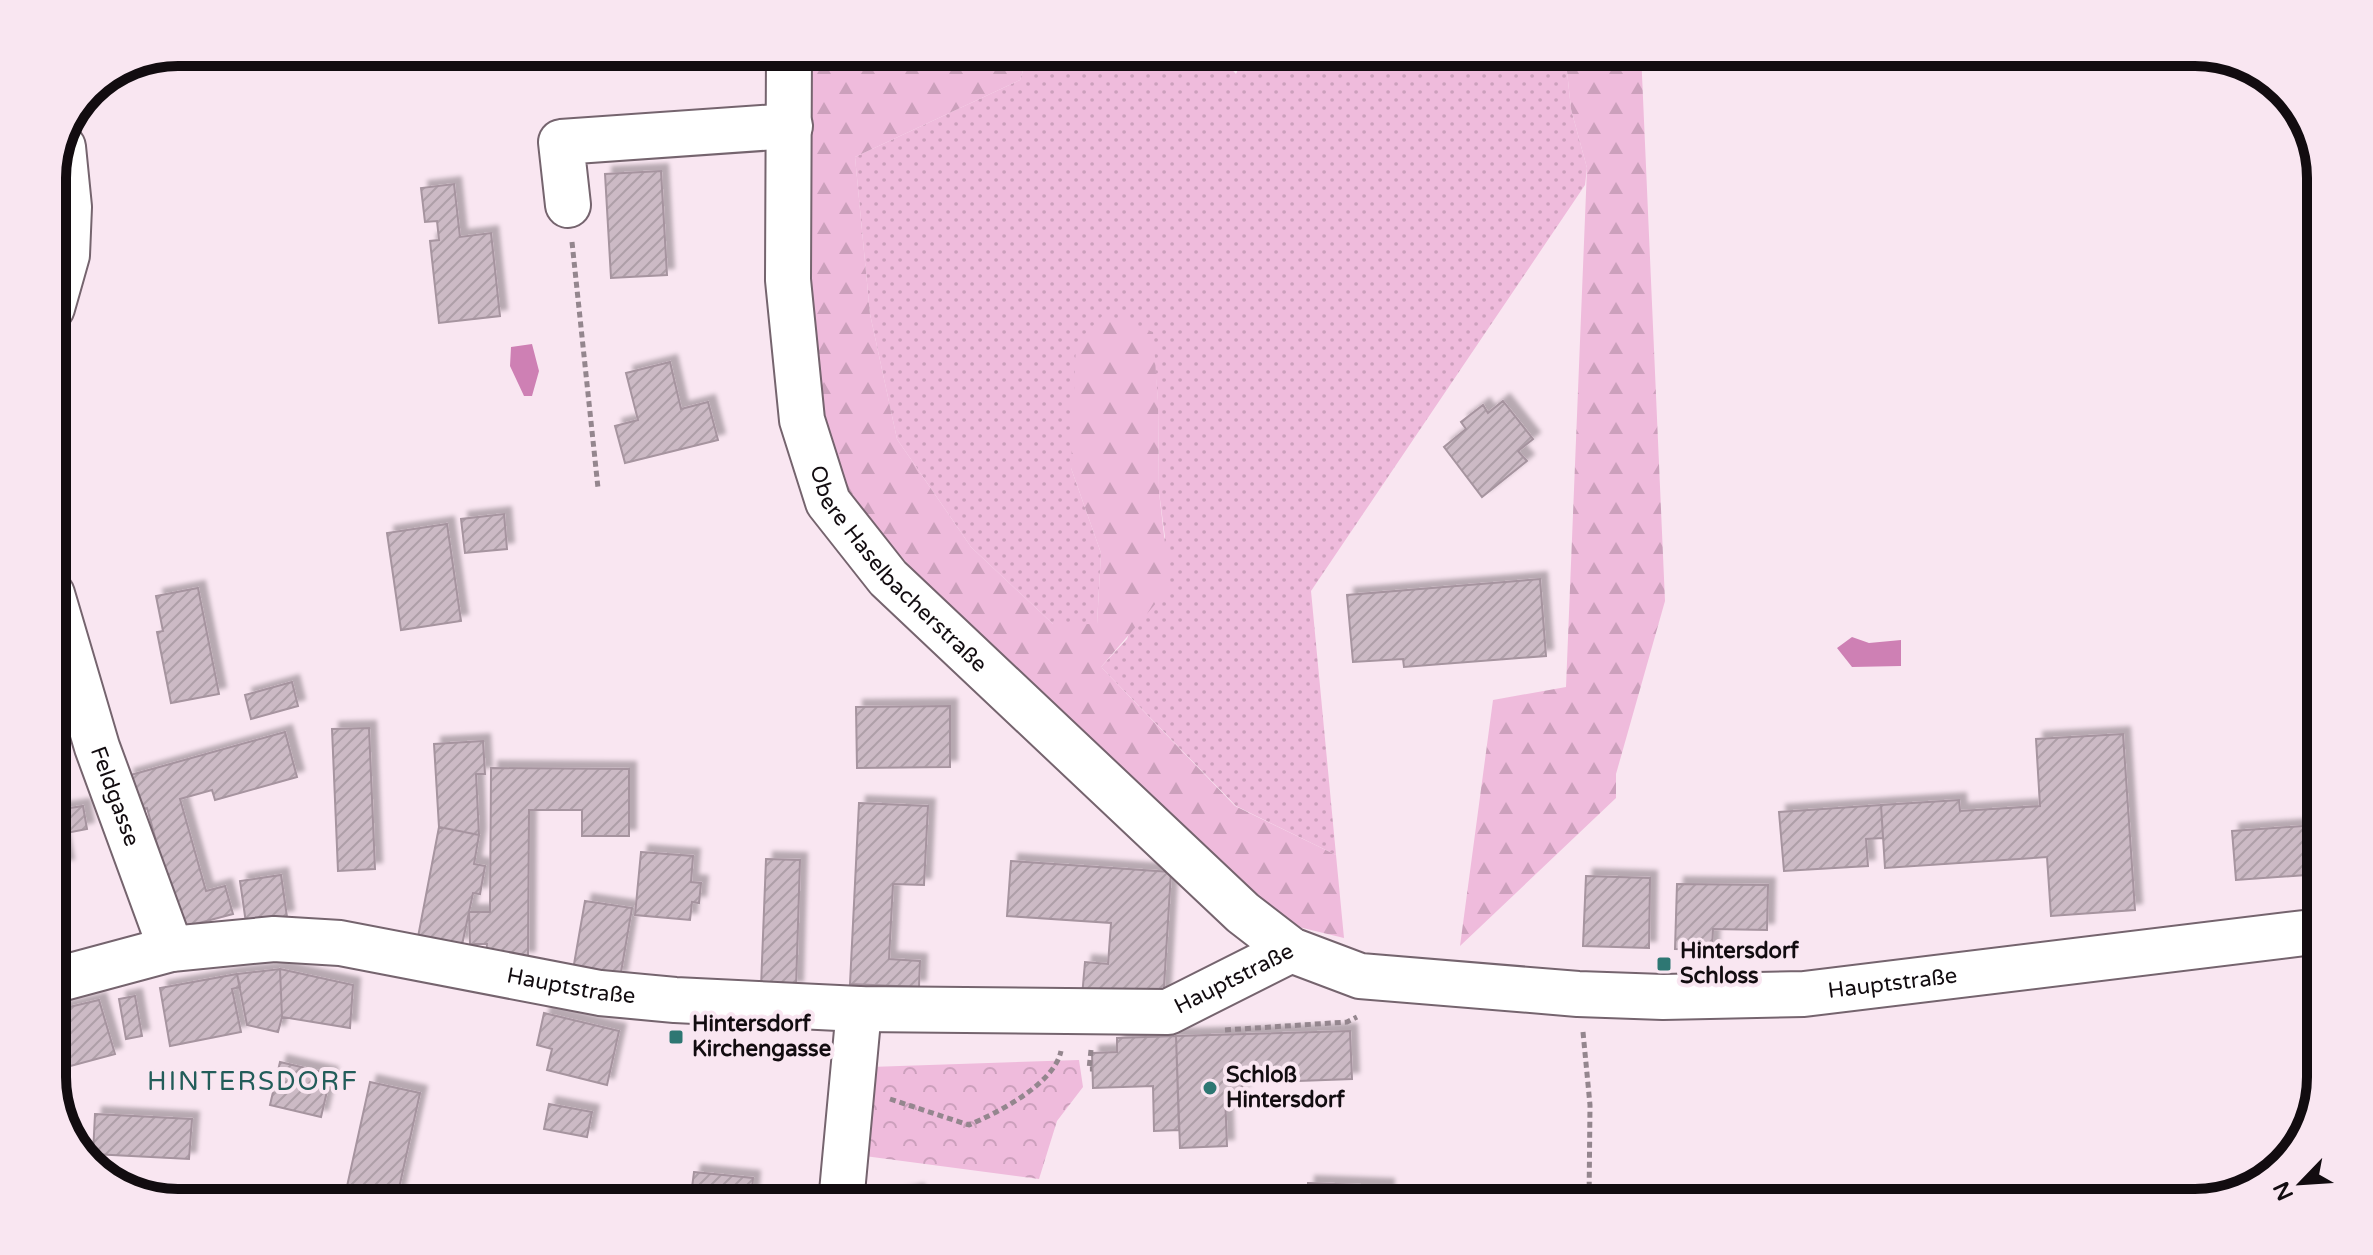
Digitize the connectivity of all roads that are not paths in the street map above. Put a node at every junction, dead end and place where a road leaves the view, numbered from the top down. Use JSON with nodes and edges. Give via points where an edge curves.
{"nodes":[{"id":1,"x":789,"y":66,"type":"edge"},
{"id":2,"x":790,"y":126,"type":"junction"},
{"id":3,"x":66,"y":177,"type":"edge"},
{"id":4,"x":568,"y":205,"type":"road end"},
{"id":5,"x":66,"y":259,"type":"edge"},
{"id":6,"x":66,"y":642,"type":"edge"},
{"id":7,"x":2307,"y":933,"type":"edge"},
{"id":8,"x":171,"y":949,"type":"junction"},
{"id":9,"x":1291,"y":950,"type":"junction"},
{"id":10,"x":66,"y":977,"type":"edge"},
{"id":11,"x":859,"y":1009,"type":"junction"},
{"id":12,"x":842,"y":1189,"type":"edge"}],
"edges":[{"from":1,"to":2,"type":"street","name":"Obere Haselbacherstraße"},
{"from":2,"to":4,"type":"street","via":[[561,142]]},
{"from":2,"to":9,"type":"street","name":"Obere Haselbacherstraße","via":[[788,280],[802,420],[828,502],[888,578],[1243,913]]},
{"from":3,"to":5,"type":"street"},
{"from":6,"to":8,"type":"street","name":"Feldgasse","via":[[97,747]]},
{"from":7,"to":9,"type":"street","name":"Hauptstraße","via":[[1804,994],[1663,997],[1360,976]]},
{"from":8,"to":10,"type":"street","name":"Hauptstraße"},
{"from":8,"to":11,"type":"street","name":"Hauptstraße","via":[[274,939],[340,943],[600,993]]},
{"from":9,"to":11,"type":"street","name":"Hauptstraße","via":[[1168,1012]]},
{"from":11,"to":12,"type":"street"}]}
